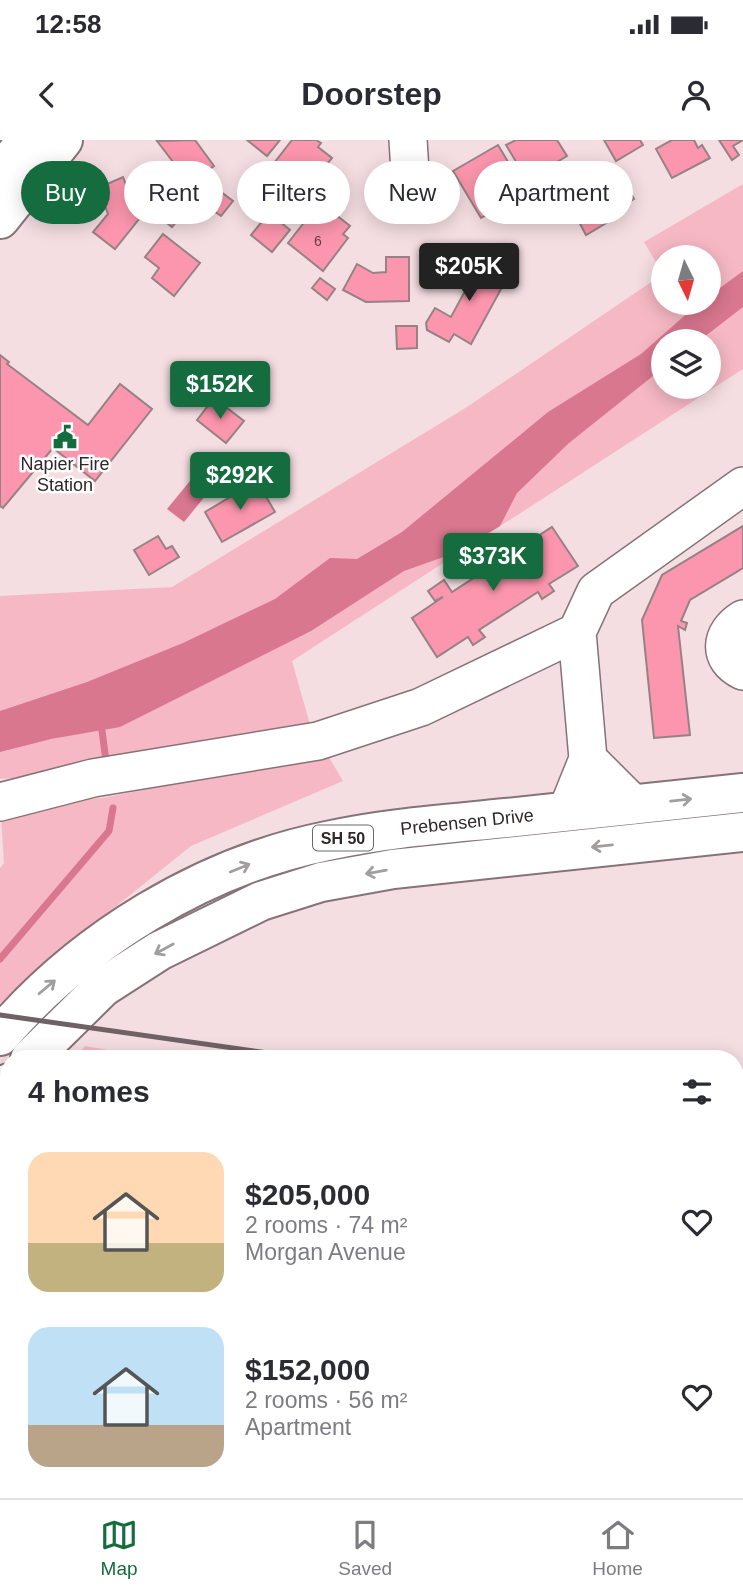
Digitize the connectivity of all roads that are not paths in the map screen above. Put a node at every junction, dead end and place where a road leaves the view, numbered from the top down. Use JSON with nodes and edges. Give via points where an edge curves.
{"nodes":[{"id":1,"x":27,"y":140,"type":"edge"},
{"id":2,"x":63,"y":140,"type":"edge"},
{"id":3,"x":0,"y":174,"type":"edge"},
{"id":4,"x":0,"y":219,"type":"edge"},
{"id":5,"x":743,"y":486,"type":"edge"},
{"id":6,"x":743,"y":619,"type":"edge"},
{"id":7,"x":577,"y":632,"type":"junction"},
{"id":8,"x":743,"y":671,"type":"edge"},
{"id":9,"x":588,"y":759,"type":"junction"},
{"id":10,"x":743,"y":793,"type":"edge"},
{"id":11,"x":0,"y":802,"type":"edge"},
{"id":12,"x":634,"y":805,"type":"junction"},
{"id":13,"x":567,"y":811,"type":"junction"},
{"id":14,"x":743,"y":832,"type":"edge"},
{"id":15,"x":0,"y":1036,"type":"edge"},
{"id":16,"x":40,"y":1050,"type":"edge"}],
"edges":[{"from":1,"to":3,"type":"main road"},
{"from":2,"to":4,"type":"main road"},
{"from":5,"to":7,"type":"lane","via":[[596,591]]},
{"from":6,"to":8,"type":"lane","via":[[726,635],[723,649],[726,659]]},
{"from":7,"to":9,"type":"lane"},
{"from":7,"to":11,"type":"lane","via":[[421,707],[318,741],[93,779]]},
{"from":9,"to":12,"type":"lane"},
{"from":9,"to":13,"type":"lane"},
{"from":12,"to":10,"type":"main road","name":"Prebensen Drive","number":"SH 50","one_way":true},
{"from":12,"to":13,"type":"main road","name":"Prebensen Drive","number":"SH 50"},
{"from":15,"to":13,"type":"main road","name":"Prebensen Drive","number":"SH 50","one_way":true,"via":[[46,988],[148,911],[242,866],[325,841],[388,830]]},
{"from":14,"to":16,"type":"main road","number":"SH 50","one_way":true,"via":[[393,869],[321,882],[214,922],[159,951],[114,980]]}]}
